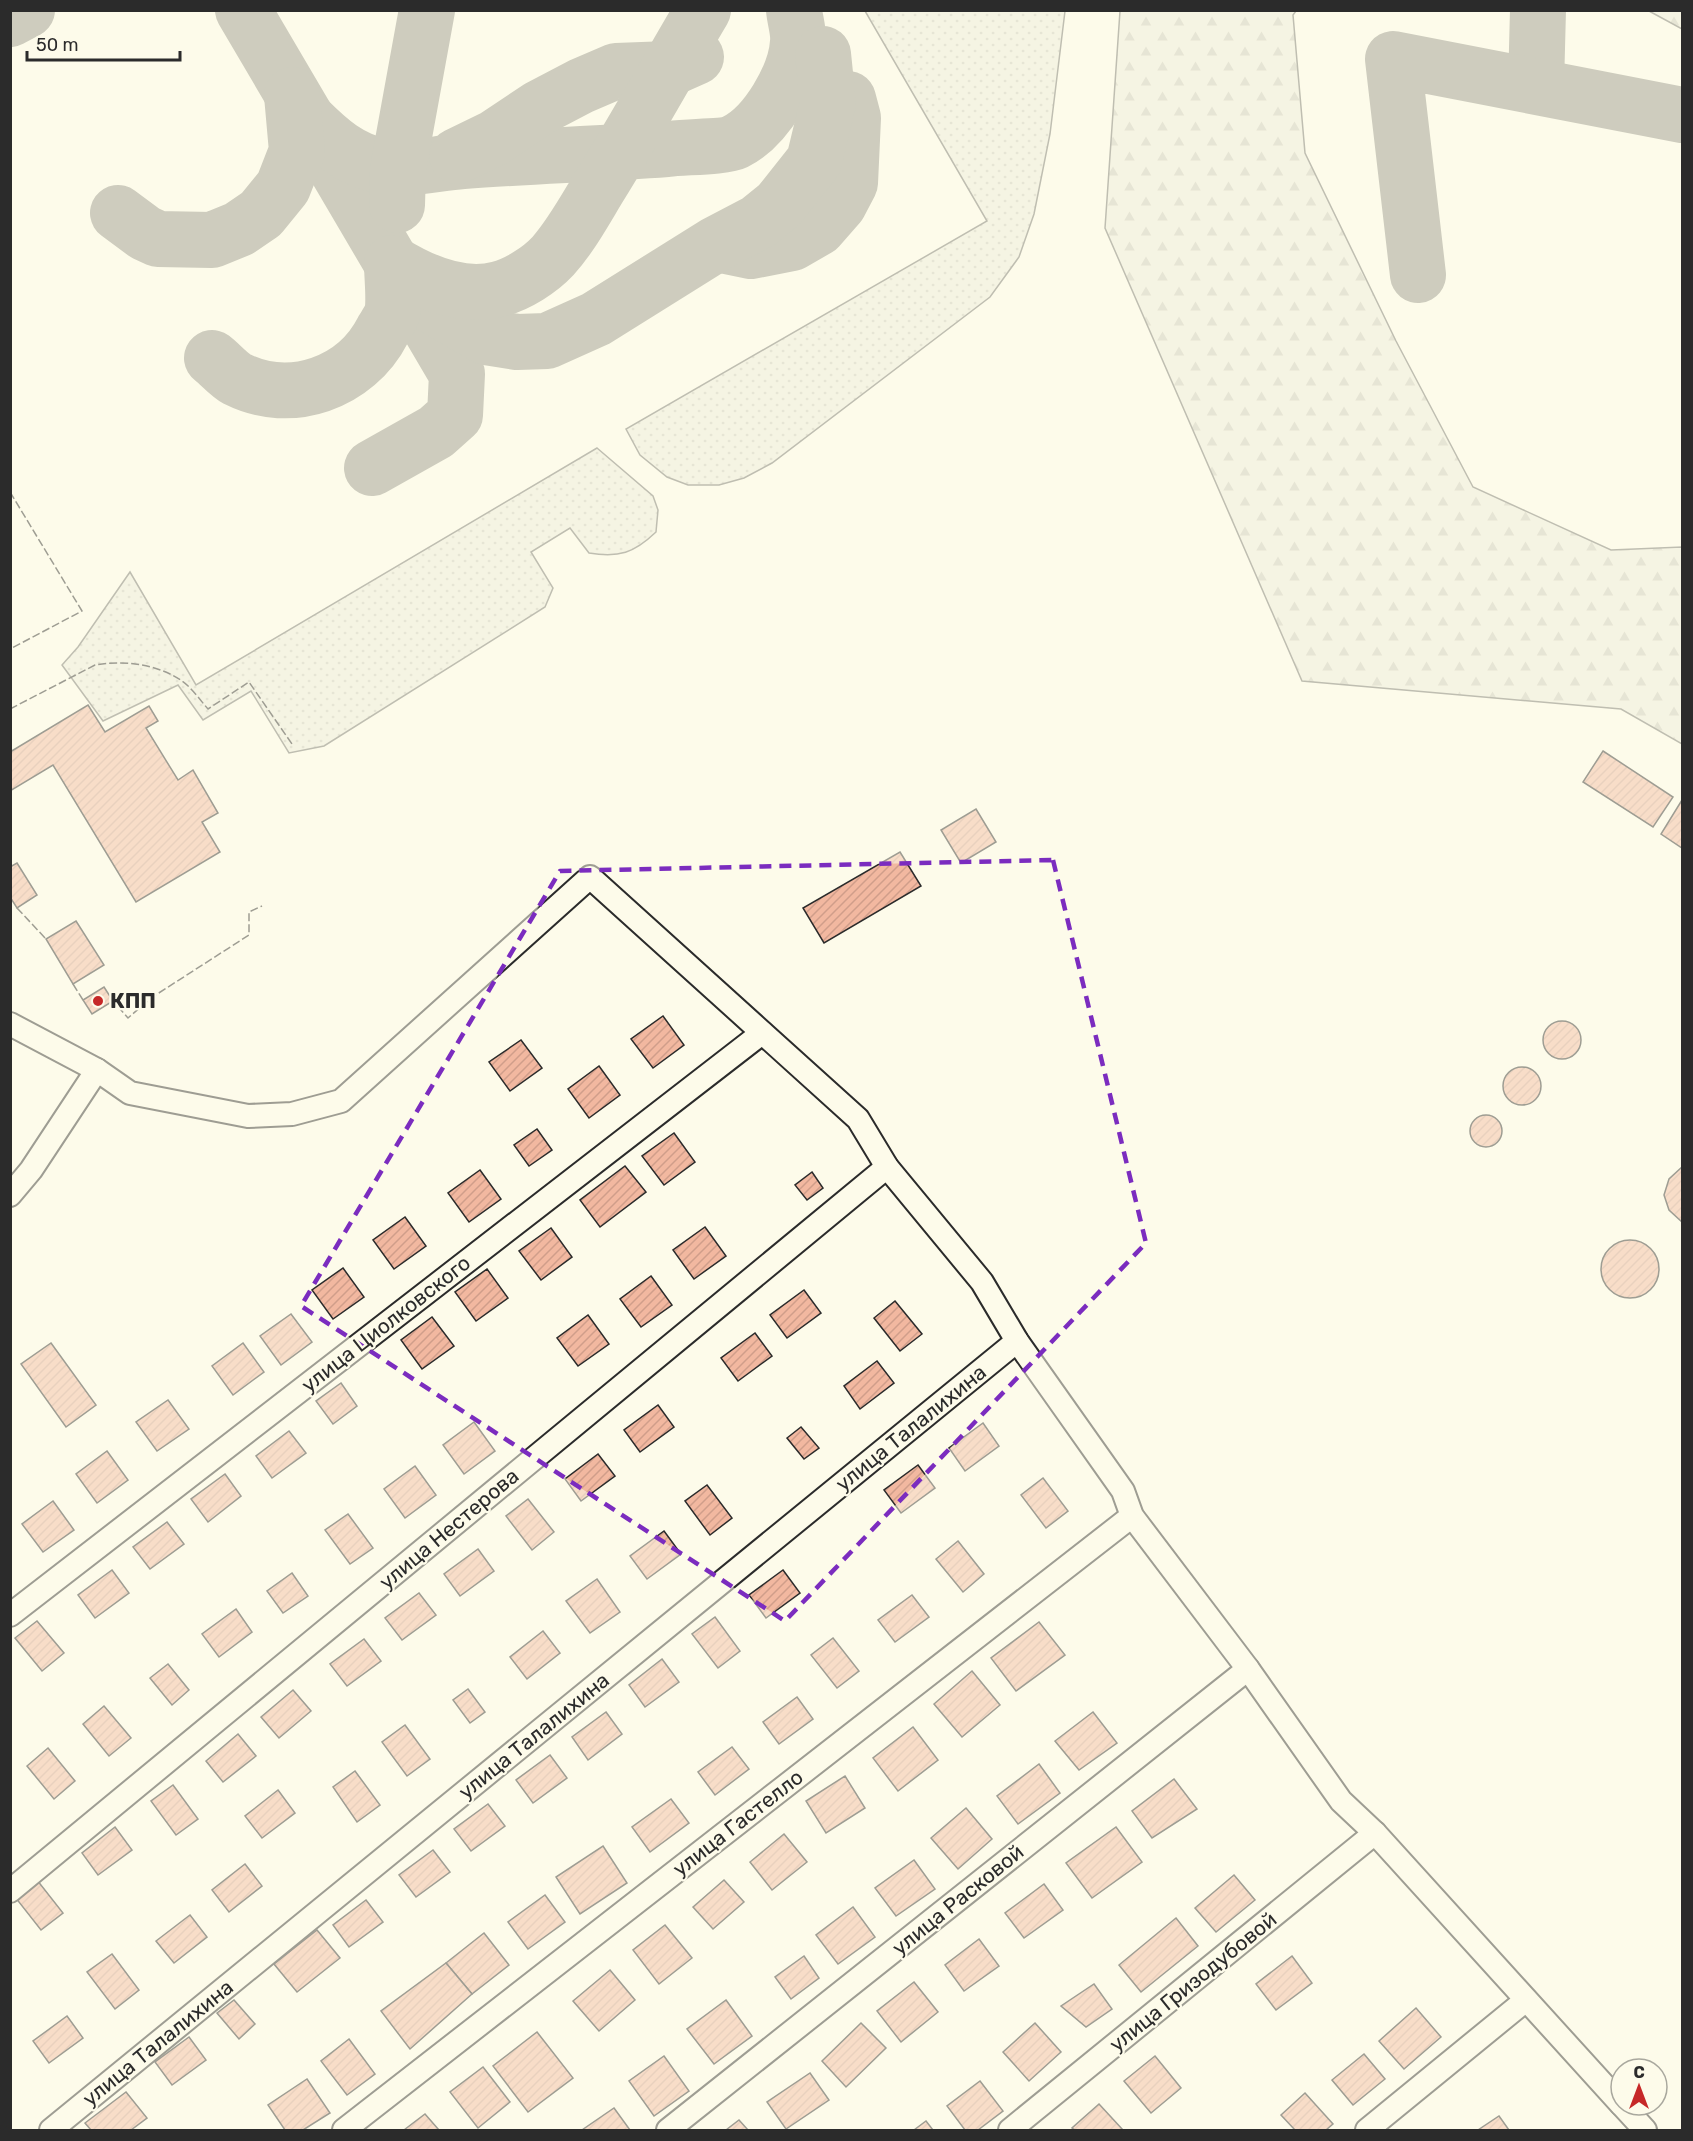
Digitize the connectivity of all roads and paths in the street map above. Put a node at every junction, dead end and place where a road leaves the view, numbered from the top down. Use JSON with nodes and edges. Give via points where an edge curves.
{"nodes":[{"id":1,"x":10,"y":1024,"type":"edge"},
{"id":2,"x":762,"y":1033,"type":"junction"},
{"id":3,"x":97,"y":1070,"type":"junction"},
{"id":4,"x":887,"y":1167,"type":"junction"},
{"id":5,"x":10,"y":1194,"type":"edge"},
{"id":6,"x":1017,"y":1341,"type":"junction"},
{"id":7,"x":1132,"y":1516,"type":"junction"},
{"id":8,"x":10,"y":1614,"type":"edge"},
{"id":9,"x":1248,"y":1669,"type":"junction"},
{"id":10,"x":1376,"y":1833,"type":"junction"},
{"id":11,"x":10,"y":1891,"type":"edge"},
{"id":12,"x":1526,"y":2000,"type":"junction"},
{"id":13,"x":1609,"y":2090,"type":"edge"},
{"id":14,"x":1634,"y":2117,"type":"edge"},
{"id":15,"x":51,"y":2130,"type":"edge"},
{"id":16,"x":344,"y":2130,"type":"edge"},
{"id":17,"x":668,"y":2130,"type":"edge"},
{"id":18,"x":1010,"y":2130,"type":"edge"},
{"id":19,"x":1367,"y":2130,"type":"edge"},
{"id":20,"x":1645,"y":2130,"type":"edge"}],
"edges":[{"from":1,"to":3,"type":"street"},
{"from":2,"to":3,"type":"street","via":[[590,877],[341,1101],[292,1114],[248,1116],[130,1093]]},
{"from":2,"to":4,"type":"street","via":[[858,1119]]},
{"from":2,"to":8,"type":"street","name":"улица Циолковского"},
{"from":3,"to":5,"type":"street"},
{"from":4,"to":6,"type":"street","via":[[982,1282]]},
{"from":4,"to":11,"type":"street","name":"улица Нестерова"},
{"from":6,"to":7,"type":"street","via":[[1123,1491]]},
{"from":6,"to":15,"type":"street","name":"улица Талалихина"},
{"from":7,"to":9,"type":"street"},
{"from":7,"to":16,"type":"street","name":"улица Гастелло"},
{"from":9,"to":10,"type":"street","via":[[1341,1801]]},
{"from":9,"to":17,"type":"street","name":"улица Расковой"},
{"from":10,"to":12,"type":"street"},
{"from":10,"to":18,"type":"street","name":"улица Гризодубовой"},
{"from":12,"to":13,"type":"street"},
{"from":12,"to":19,"type":"street"},
{"from":14,"to":20,"type":"street"}]}
